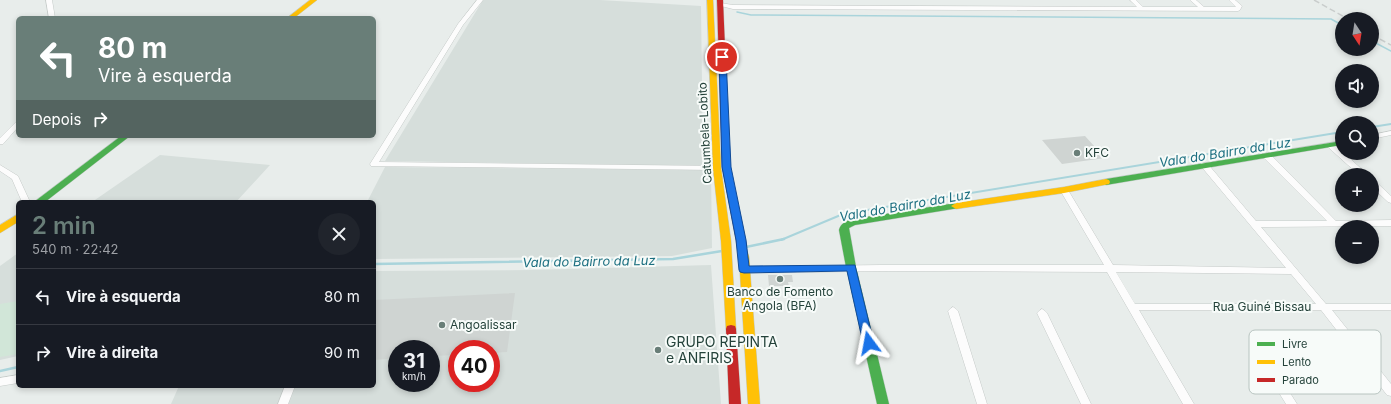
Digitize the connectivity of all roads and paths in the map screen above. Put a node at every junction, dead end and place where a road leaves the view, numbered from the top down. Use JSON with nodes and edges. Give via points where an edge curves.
{"nodes":[{"id":1,"x":49,"y":0,"type":"edge"},
{"id":2,"x":314,"y":0,"type":"edge"},
{"id":3,"x":480,"y":0,"type":"edge"},
{"id":4,"x":710,"y":0,"type":"edge"},
{"id":5,"x":751,"y":0,"type":"edge"},
{"id":6,"x":812,"y":0,"type":"edge"},
{"id":7,"x":871,"y":0,"type":"edge"},
{"id":8,"x":975,"y":0,"type":"edge"},
{"id":9,"x":1035,"y":0,"type":"edge"},
{"id":10,"x":1071,"y":0,"type":"edge"},
{"id":11,"x":1133,"y":0,"type":"edge"},
{"id":12,"x":1193,"y":0,"type":"edge"},
{"id":13,"x":1232,"y":0,"type":"edge"},
{"id":14,"x":720,"y":5,"type":"edge"},
{"id":15,"x":752,"y":7,"type":"junction"},
{"id":16,"x":813,"y":7,"type":"junction"},
{"id":17,"x":874,"y":8,"type":"junction"},
{"id":18,"x":980,"y":8,"type":"junction"},
{"id":19,"x":1042,"y":8,"type":"junction"},
{"id":20,"x":1078,"y":8,"type":"junction"},
{"id":21,"x":1142,"y":9,"type":"junction"},
{"id":22,"x":1203,"y":9,"type":"junction"},
{"id":23,"x":52,"y":16,"type":"edge"},
{"id":24,"x":293,"y":16,"type":"edge"},
{"id":25,"x":16,"y":125,"type":"edge"},
{"id":26,"x":1391,"y":133,"type":"edge"},
{"id":27,"x":1379,"y":136,"type":"edge"},
{"id":28,"x":123,"y":138,"type":"edge"},
{"id":29,"x":0,"y":142,"type":"edge"},
{"id":30,"x":1335,"y":144,"type":"edge"},
{"id":31,"x":1331,"y":145,"type":"junction"},
{"id":32,"x":1267,"y":156,"type":"junction"},
{"id":33,"x":1204,"y":165,"type":"junction"},
{"id":34,"x":0,"y":167,"type":"edge"},
{"id":35,"x":717,"y":168,"type":"junction"},
{"id":36,"x":1356,"y":168,"type":"edge"},
{"id":37,"x":1379,"y":189,"type":"edge"},
{"id":38,"x":1064,"y":190,"type":"junction"},
{"id":39,"x":25,"y":200,"type":"edge"},
{"id":40,"x":42,"y":200,"type":"edge"},
{"id":41,"x":1391,"y":200,"type":"edge"},
{"id":42,"x":16,"y":218,"type":"edge"},
{"id":43,"x":1333,"y":222,"type":"junction"},
{"id":44,"x":1391,"y":223,"type":"edge"},
{"id":45,"x":1254,"y":224,"type":"junction"},
{"id":46,"x":0,"y":230,"type":"edge"},
{"id":47,"x":851,"y":267,"type":"junction"},
{"id":48,"x":1110,"y":268,"type":"junction"},
{"id":49,"x":744,"y":270,"type":"junction"},
{"id":50,"x":1294,"y":271,"type":"junction"},
{"id":51,"x":1323,"y":306,"type":"junction"},
{"id":52,"x":1133,"y":307,"type":"junction"},
{"id":53,"x":1391,"y":307,"type":"edge"},
{"id":54,"x":953,"y":312,"type":"dead end"},
{"id":55,"x":1042,"y":313,"type":"dead end"},
{"id":56,"x":1342,"y":330,"type":"edge"},
{"id":57,"x":16,"y":379,"type":"edge"},
{"id":58,"x":1381,"y":379,"type":"edge"},
{"id":59,"x":0,"y":382,"type":"edge"},
{"id":60,"x":289,"y":388,"type":"edge"},
{"id":61,"x":1391,"y":392,"type":"edge"},
{"id":62,"x":1285,"y":394,"type":"edge"},
{"id":63,"x":283,"y":404,"type":"edge"},
{"id":64,"x":735,"y":404,"type":"edge"},
{"id":65,"x":754,"y":404,"type":"edge"},
{"id":66,"x":883,"y":404,"type":"edge"},
{"id":67,"x":982,"y":404,"type":"edge"},
{"id":68,"x":1086,"y":404,"type":"edge"},
{"id":69,"x":1189,"y":404,"type":"edge"},
{"id":70,"x":1292,"y":404,"type":"edge"}],
"edges":[{"from":1,"to":23,"type":"street"},
{"from":2,"to":24,"type":"main road"},
{"from":3,"to":35,"type":"street","via":[[461,24],[374,164]]},
{"from":4,"to":35,"type":"main road","name":"Catumbela-Lobito"},
{"from":5,"to":15,"type":"street"},
{"from":6,"to":16,"type":"street"},
{"from":7,"to":17,"type":"street"},
{"from":8,"to":18,"type":"street"},
{"from":9,"to":19,"type":"street"},
{"from":10,"to":20,"type":"street"},
{"from":11,"to":21,"type":"street"},
{"from":12,"to":22,"type":"street"},
{"from":13,"to":22,"type":"street","via":[[1239,6],[1238,9]]},
{"from":14,"to":15,"type":"street"},
{"from":14,"to":49,"type":"main road","name":"Catumbela-Lobito","via":[[726,167],[744,257]]},
{"from":15,"to":16,"type":"street"},
{"from":16,"to":17,"type":"street"},
{"from":17,"to":18,"type":"street"},
{"from":18,"to":19,"type":"street"},
{"from":19,"to":20,"type":"street"},
{"from":20,"to":21,"type":"street"},
{"from":21,"to":22,"type":"street"},
{"from":25,"to":29,"type":"street"},
{"from":26,"to":27,"type":"street"},
{"from":28,"to":40,"type":"main road"},
{"from":30,"to":31,"type":"main road"},
{"from":31,"to":32,"type":"main road"},
{"from":31,"to":36,"type":"street"},
{"from":32,"to":33,"type":"main road"},
{"from":32,"to":43,"type":"street"},
{"from":33,"to":38,"type":"main road"},
{"from":33,"to":45,"type":"street"},
{"from":34,"to":39,"type":"street","via":[[15,178]]},
{"from":35,"to":64,"type":"main road","name":"Catumbela-Lobito","via":[[726,241]]},
{"from":37,"to":41,"type":"street"},
{"from":38,"to":47,"type":"main road","via":[[850,223],[844,230]]},
{"from":38,"to":48,"type":"street"},
{"from":42,"to":46,"type":"main road"},
{"from":43,"to":44,"type":"street"},
{"from":43,"to":45,"type":"street"},
{"from":45,"to":50,"type":"street"},
{"from":47,"to":48,"type":"street"},
{"from":47,"to":49,"type":"street"},
{"from":47,"to":66,"type":"main road"},
{"from":48,"to":50,"type":"street"},
{"from":48,"to":52,"type":"street"},
{"from":49,"to":65,"type":"main road","name":"Catumbela-Lobito"},
{"from":50,"to":51,"type":"street"},
{"from":51,"to":52,"type":"street","name":"Rua Guiné Bissau"},
{"from":51,"to":53,"type":"street","name":"Rua Guiné Bissau"},
{"from":51,"to":56,"type":"street"},
{"from":52,"to":69,"type":"street"},
{"from":54,"to":67,"type":"street"},
{"from":55,"to":68,"type":"street"},
{"from":57,"to":59,"type":"street"},
{"from":58,"to":61,"type":"street"},
{"from":60,"to":63,"type":"street"},
{"from":62,"to":70,"type":"street"}]}
